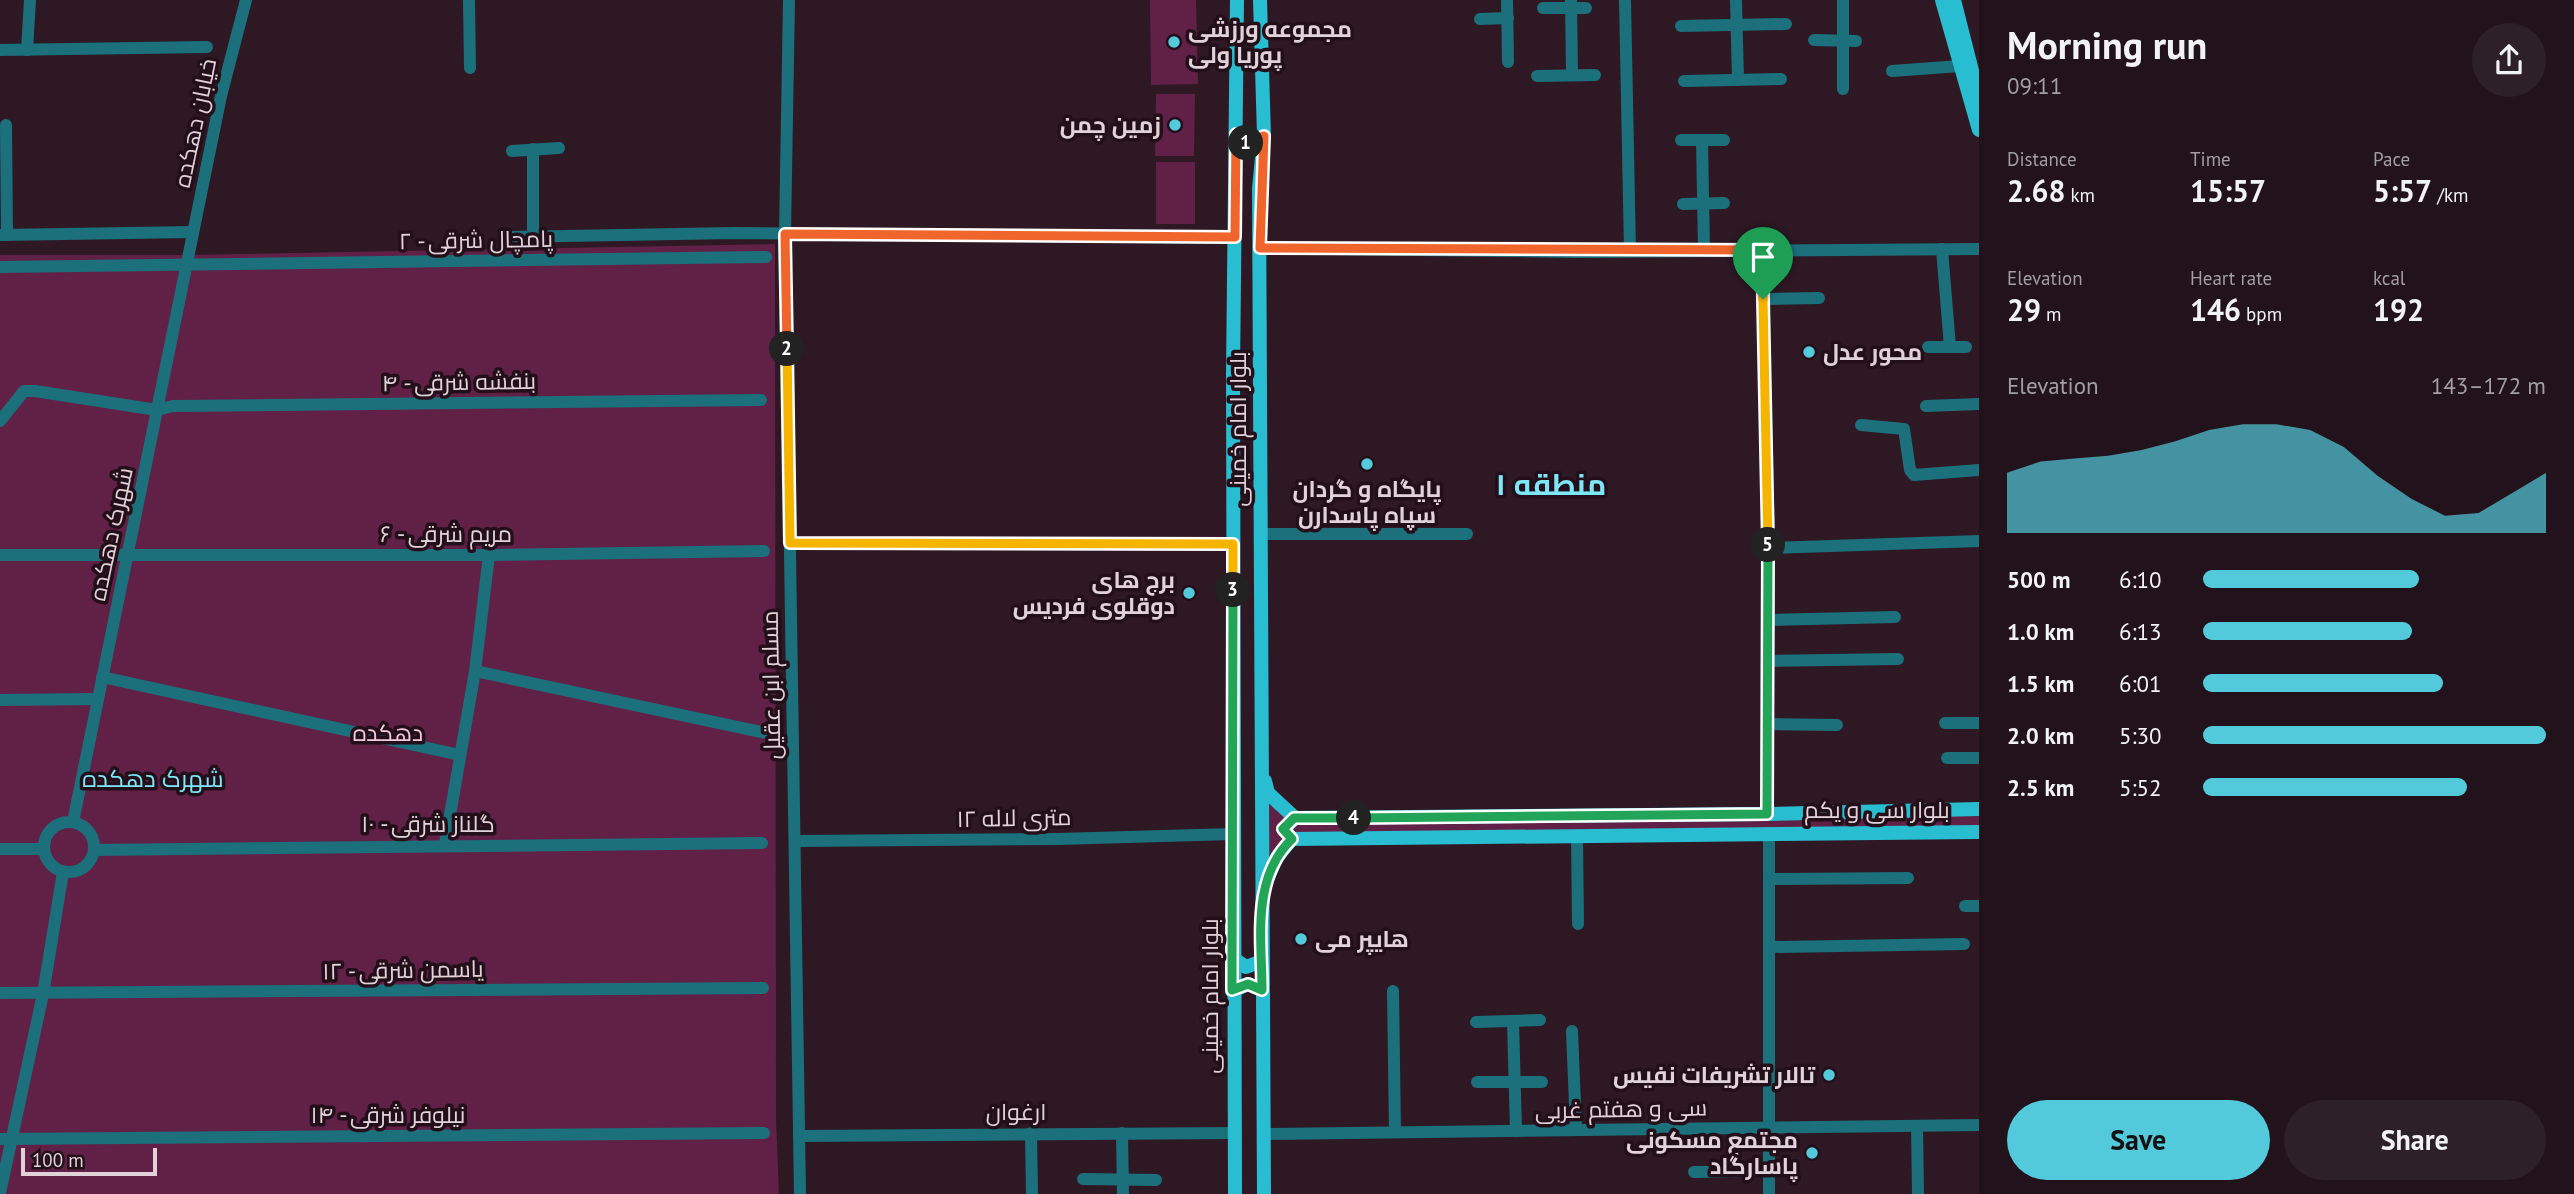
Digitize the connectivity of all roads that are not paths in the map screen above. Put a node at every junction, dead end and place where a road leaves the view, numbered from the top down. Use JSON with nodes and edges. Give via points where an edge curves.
{"nodes":[{"id":1,"x":30,"y":0,"type":"edge"},
{"id":2,"x":246,"y":0,"type":"edge"},
{"id":3,"x":469,"y":0,"type":"edge"},
{"id":4,"x":789,"y":0,"type":"edge"},
{"id":5,"x":1237,"y":0,"type":"edge"},
{"id":6,"x":1260,"y":0,"type":"edge"},
{"id":7,"x":1507,"y":0,"type":"edge"},
{"id":8,"x":1625,"y":0,"type":"edge"},
{"id":9,"x":1737,"y":0,"type":"edge"},
{"id":10,"x":1843,"y":0,"type":"edge"},
{"id":11,"x":1942,"y":0,"type":"edge"},
{"id":12,"x":1954,"y":0,"type":"edge"},
{"id":13,"x":1571,"y":4,"type":"edge"},
{"id":14,"x":1543,"y":8,"type":"dead end"},
{"id":15,"x":1586,"y":8,"type":"dead end"},
{"id":16,"x":1507,"y":18,"type":"junction"},
{"id":17,"x":1480,"y":19,"type":"dead end"},
{"id":18,"x":1736,"y":24,"type":"junction"},
{"id":19,"x":1786,"y":24,"type":"dead end"},
{"id":20,"x":1681,"y":26,"type":"dead end"},
{"id":21,"x":1814,"y":40,"type":"dead end"},
{"id":22,"x":1849,"y":41,"type":"junction"},
{"id":23,"x":207,"y":47,"type":"dead end"},
{"id":24,"x":0,"y":50,"type":"edge"},
{"id":25,"x":27,"y":50,"type":"junction"},
{"id":26,"x":1508,"y":62,"type":"dead end"},
{"id":27,"x":1960,"y":66,"type":"junction"},
{"id":28,"x":470,"y":68,"type":"dead end"},
{"id":29,"x":1892,"y":71,"type":"dead end"},
{"id":30,"x":1572,"y":75,"type":"junction"},
{"id":31,"x":1595,"y":75,"type":"dead end"},
{"id":32,"x":1537,"y":76,"type":"dead end"},
{"id":33,"x":1781,"y":79,"type":"dead end"},
{"id":34,"x":1684,"y":80,"type":"dead end"},
{"id":35,"x":1738,"y":80,"type":"junction"},
{"id":36,"x":1843,"y":89,"type":"dead end"},
{"id":37,"x":1979,"y":98,"type":"edge"},
{"id":38,"x":6,"y":125,"type":"dead end"},
{"id":39,"x":1979,"y":130,"type":"edge"},
{"id":40,"x":1236,"y":134,"type":"junction"},
{"id":41,"x":1264,"y":136,"type":"junction"},
{"id":42,"x":1702,"y":139,"type":"junction"},
{"id":43,"x":1681,"y":140,"type":"dead end"},
{"id":44,"x":1724,"y":140,"type":"dead end"},
{"id":45,"x":559,"y":148,"type":"dead end"},
{"id":46,"x":533,"y":149,"type":"junction"},
{"id":47,"x":512,"y":151,"type":"dead end"},
{"id":48,"x":1703,"y":203,"type":"junction"},
{"id":49,"x":1724,"y":203,"type":"dead end"},
{"id":50,"x":1683,"y":204,"type":"dead end"},
{"id":51,"x":193,"y":232,"type":"junction"},
{"id":52,"x":785,"y":234,"type":"junction"},
{"id":53,"x":4,"y":235,"type":"edge"},
{"id":54,"x":533,"y":236,"type":"junction"},
{"id":55,"x":506,"y":237,"type":"dead end"},
{"id":56,"x":1235,"y":237,"type":"junction"},
{"id":57,"x":1260,"y":248,"type":"junction"},
{"id":58,"x":1942,"y":249,"type":"junction"},
{"id":59,"x":1979,"y":249,"type":"edge"},
{"id":60,"x":1762,"y":250,"type":"junction"},
{"id":61,"x":1630,"y":251,"type":"junction"},
{"id":62,"x":1704,"y":251,"type":"junction"},
{"id":63,"x":766,"y":257,"type":"dead end"},
{"id":64,"x":187,"y":260,"type":"junction"},
{"id":65,"x":0,"y":267,"type":"edge"},
{"id":66,"x":1819,"y":298,"type":"dead end"},
{"id":67,"x":1763,"y":299,"type":"junction"},
{"id":68,"x":1928,"y":347,"type":"dead end"},
{"id":69,"x":1950,"y":347,"type":"junction"},
{"id":70,"x":1966,"y":347,"type":"dead end"},
{"id":71,"x":761,"y":400,"type":"dead end"},
{"id":72,"x":1979,"y":404,"type":"edge"},
{"id":73,"x":1926,"y":405,"type":"dead end"},
{"id":74,"x":157,"y":410,"type":"junction"},
{"id":75,"x":0,"y":421,"type":"edge"},
{"id":76,"x":1861,"y":425,"type":"dead end"},
{"id":77,"x":1979,"y":470,"type":"edge"},
{"id":78,"x":1261,"y":534,"type":"junction"},
{"id":79,"x":1467,"y":534,"type":"dead end"},
{"id":80,"x":1979,"y":541,"type":"edge"},
{"id":81,"x":790,"y":543,"type":"junction"},
{"id":82,"x":1233,"y":544,"type":"junction"},
{"id":83,"x":1769,"y":548,"type":"junction"},
{"id":84,"x":764,"y":551,"type":"dead end"},
{"id":85,"x":128,"y":554,"type":"junction"},
{"id":86,"x":0,"y":555,"type":"edge"},
{"id":87,"x":489,"y":555,"type":"junction"},
{"id":88,"x":1895,"y":617,"type":"dead end"},
{"id":89,"x":1768,"y":620,"type":"junction"},
{"id":90,"x":1898,"y":659,"type":"dead end"},
{"id":91,"x":1768,"y":661,"type":"junction"},
{"id":92,"x":475,"y":671,"type":"junction"},
{"id":93,"x":102,"y":677,"type":"junction"},
{"id":94,"x":98,"y":699,"type":"junction"},
{"id":95,"x":0,"y":700,"type":"edge"},
{"id":96,"x":1945,"y":723,"type":"dead end"},
{"id":97,"x":1979,"y":723,"type":"edge"},
{"id":98,"x":1768,"y":724,"type":"junction"},
{"id":99,"x":1837,"y":725,"type":"dead end"},
{"id":100,"x":766,"y":733,"type":"dead end"},
{"id":101,"x":460,"y":755,"type":"junction"},
{"id":102,"x":1947,"y":758,"type":"dead end"},
{"id":103,"x":1979,"y":758,"type":"edge"},
{"id":104,"x":1262,"y":773,"type":"junction"},
{"id":105,"x":1979,"y":809,"type":"edge"},
{"id":106,"x":1767,"y":814,"type":"junction"},
{"id":107,"x":1294,"y":818,"type":"junction"},
{"id":108,"x":73,"y":822,"type":"junction"},
{"id":109,"x":1979,"y":832,"type":"edge"},
{"id":110,"x":1769,"y":833,"type":"junction"},
{"id":111,"x":1233,"y":834,"type":"junction"},
{"id":112,"x":1577,"y":835,"type":"junction"},
{"id":113,"x":1292,"y":839,"type":"junction"},
{"id":114,"x":794,"y":841,"type":"junction"},
{"id":115,"x":762,"y":843,"type":"dead end"},
{"id":116,"x":445,"y":845,"type":"junction"},
{"id":117,"x":0,"y":849,"type":"edge"},
{"id":118,"x":43,"y":849,"type":"junction"},
{"id":119,"x":94,"y":849,"type":"junction"},
{"id":120,"x":64,"y":872,"type":"junction"},
{"id":121,"x":1908,"y":878,"type":"dead end"},
{"id":122,"x":1769,"y":879,"type":"junction"},
{"id":123,"x":1262,"y":894,"type":"junction"},
{"id":124,"x":1965,"y":906,"type":"dead end"},
{"id":125,"x":1979,"y":906,"type":"edge"},
{"id":126,"x":1578,"y":924,"type":"dead end"},
{"id":127,"x":1964,"y":944,"type":"dead end"},
{"id":128,"x":1770,"y":947,"type":"junction"},
{"id":129,"x":1233,"y":958,"type":"junction"},
{"id":130,"x":1262,"y":961,"type":"junction"},
{"id":131,"x":763,"y":988,"type":"dead end"},
{"id":132,"x":1232,"y":990,"type":"junction"},
{"id":133,"x":1262,"y":990,"type":"junction"},
{"id":134,"x":1393,"y":991,"type":"dead end"},
{"id":135,"x":0,"y":993,"type":"edge"},
{"id":136,"x":43,"y":994,"type":"junction"},
{"id":137,"x":1540,"y":1020,"type":"dead end"},
{"id":138,"x":1513,"y":1021,"type":"junction"},
{"id":139,"x":1476,"y":1022,"type":"dead end"},
{"id":140,"x":1572,"y":1031,"type":"dead end"},
{"id":141,"x":1477,"y":1082,"type":"dead end"},
{"id":142,"x":1514,"y":1082,"type":"junction"},
{"id":143,"x":1542,"y":1082,"type":"dead end"},
{"id":144,"x":1979,"y":1125,"type":"edge"},
{"id":145,"x":1917,"y":1126,"type":"junction"},
{"id":146,"x":1769,"y":1128,"type":"junction"},
{"id":147,"x":1576,"y":1130,"type":"junction"},
{"id":148,"x":1516,"y":1131,"type":"junction"},
{"id":149,"x":1395,"y":1132,"type":"junction"},
{"id":150,"x":764,"y":1133,"type":"dead end"},
{"id":151,"x":1031,"y":1133,"type":"junction"},
{"id":152,"x":1122,"y":1133,"type":"junction"},
{"id":153,"x":1234,"y":1133,"type":"junction"},
{"id":154,"x":1264,"y":1134,"type":"junction"},
{"id":155,"x":799,"y":1136,"type":"junction"},
{"id":156,"x":6,"y":1139,"type":"edge"},
{"id":157,"x":1769,"y":1171,"type":"junction"},
{"id":158,"x":1694,"y":1172,"type":"dead end"},
{"id":159,"x":1083,"y":1179,"type":"dead end"},
{"id":160,"x":1123,"y":1180,"type":"junction"},
{"id":161,"x":1156,"y":1180,"type":"dead end"},
{"id":162,"x":0,"y":1194,"type":"edge"},
{"id":163,"x":800,"y":1194,"type":"edge"},
{"id":164,"x":1032,"y":1194,"type":"edge"},
{"id":165,"x":1123,"y":1194,"type":"edge"},
{"id":166,"x":1235,"y":1194,"type":"edge"},
{"id":167,"x":1264,"y":1194,"type":"edge"},
{"id":168,"x":1769,"y":1194,"type":"edge"},
{"id":169,"x":1918,"y":1194,"type":"edge"}],
"edges":[{"from":1,"to":25,"type":"street"},
{"from":2,"to":51,"type":"street","name":"خیابان دهکده"},
{"from":3,"to":28,"type":"street"},
{"from":4,"to":52,"type":"street","name":"مسلم ابن عقیل"},
{"from":5,"to":40,"type":"main road","name":"بلوار امام خمینی"},
{"from":6,"to":41,"type":"main road","name":"بلوار امام خمینی"},
{"from":7,"to":16,"type":"street"},
{"from":8,"to":61,"type":"street"},
{"from":9,"to":18,"type":"street"},
{"from":10,"to":22,"type":"street"},
{"from":11,"to":27,"type":"main road"},
{"from":12,"to":37,"type":"main road"},
{"from":13,"to":14,"type":"street"},
{"from":13,"to":15,"type":"street"},
{"from":13,"to":30,"type":"street"},
{"from":16,"to":17,"type":"street"},
{"from":16,"to":26,"type":"street"},
{"from":18,"to":19,"type":"street"},
{"from":18,"to":20,"type":"street"},
{"from":18,"to":35,"type":"street"},
{"from":21,"to":22,"type":"street"},
{"from":22,"to":36,"type":"street"},
{"from":23,"to":25,"type":"street"},
{"from":24,"to":25,"type":"street"},
{"from":27,"to":29,"type":"street"},
{"from":27,"to":39,"type":"main road"},
{"from":30,"to":31,"type":"street"},
{"from":30,"to":32,"type":"street"},
{"from":33,"to":35,"type":"street"},
{"from":34,"to":35,"type":"street"},
{"from":38,"to":53,"type":"street"},
{"from":40,"to":41,"type":"main road","via":[[1247,145]]},
{"from":40,"to":56,"type":"main road","name":"بلوار امام خمینی"},
{"from":41,"to":57,"type":"main road","name":"بلوار امام خمینی"},
{"from":42,"to":43,"type":"street"},
{"from":42,"to":44,"type":"street"},
{"from":42,"to":48,"type":"street"},
{"from":45,"to":46,"type":"street"},
{"from":46,"to":47,"type":"street"},
{"from":46,"to":54,"type":"street"},
{"from":48,"to":49,"type":"street"},
{"from":48,"to":50,"type":"street"},
{"from":48,"to":62,"type":"street"},
{"from":51,"to":53,"type":"street"},
{"from":51,"to":64,"type":"street","name":"خیابان دهکده"},
{"from":52,"to":54,"type":"street"},
{"from":52,"to":56,"type":"street"},
{"from":52,"to":81,"type":"street","name":"مسلم ابن عقیل"},
{"from":54,"to":55,"type":"street"},
{"from":56,"to":82,"type":"main road","name":"بلوار امام خمینی"},
{"from":57,"to":61,"type":"street"},
{"from":57,"to":78,"type":"main road","name":"بلوار امام خمینی"},
{"from":58,"to":59,"type":"street"},
{"from":58,"to":60,"type":"street"},
{"from":58,"to":69,"type":"street"},
{"from":60,"to":62,"type":"street"},
{"from":60,"to":67,"type":"street"},
{"from":61,"to":62,"type":"street"},
{"from":63,"to":64,"type":"street","name":"پامچال شرقی - ۲"},
{"from":64,"to":65,"type":"street","name":"پامچال شرقی - ۲"},
{"from":64,"to":74,"type":"street","name":"شهرک دهکده"},
{"from":66,"to":67,"type":"street"},
{"from":67,"to":83,"type":"street"},
{"from":68,"to":69,"type":"street"},
{"from":69,"to":70,"type":"street"},
{"from":71,"to":74,"type":"street","name":"بنفشه شرقی - ۴","via":[[173,406]]},
{"from":72,"to":73,"type":"street"},
{"from":74,"to":75,"type":"street","name":"بنفشه شرقی - ۴","via":[[24,391]]},
{"from":74,"to":85,"type":"street","name":"شهرک دهکده"},
{"from":76,"to":77,"type":"street","via":[[1903,429],[1912,474]]},
{"from":78,"to":79,"type":"street"},
{"from":78,"to":104,"type":"main road","name":"بلوار امام خمینی"},
{"from":80,"to":83,"type":"street"},
{"from":81,"to":82,"type":"street"},
{"from":81,"to":114,"type":"street","name":"مسلم ابن عقیل"},
{"from":82,"to":111,"type":"main road","name":"بلوار امام خمینی"},
{"from":83,"to":89,"type":"street"},
{"from":84,"to":87,"type":"street","name":"مریم شرقی - ۶"},
{"from":85,"to":86,"type":"street","name":"مریم شرقی - ۶"},
{"from":85,"to":87,"type":"street","name":"مریم شرقی - ۶"},
{"from":85,"to":93,"type":"street","name":"شهرک دهکده"},
{"from":87,"to":92,"type":"street"},
{"from":88,"to":89,"type":"street"},
{"from":89,"to":91,"type":"street"},
{"from":90,"to":91,"type":"street"},
{"from":91,"to":98,"type":"street"},
{"from":92,"to":100,"type":"street"},
{"from":92,"to":101,"type":"street"},
{"from":93,"to":94,"type":"street","name":"شهرک دهکده"},
{"from":93,"to":101,"type":"street"},
{"from":94,"to":95,"type":"street"},
{"from":94,"to":108,"type":"street","name":"شهرک دهکده"},
{"from":96,"to":97,"type":"street"},
{"from":98,"to":99,"type":"street"},
{"from":98,"to":106,"type":"street"},
{"from":101,"to":116,"type":"street"},
{"from":102,"to":103,"type":"street"},
{"from":104,"to":107,"type":"main road","via":[[1268,793]]},
{"from":104,"to":123,"type":"main road","name":"بلوار امام خمینی"},
{"from":105,"to":106,"type":"main road","name":"بلوار سی و یکم"},
{"from":106,"to":107,"type":"main road","name":"بلوار سی و یکم"},
{"from":107,"to":113,"type":"main road","via":[[1283,829]]},
{"from":108,"to":118,"type":"street","via":[[52,827]]},
{"from":108,"to":119,"type":"street","via":[[90,833]]},
{"from":109,"to":110,"type":"main road","name":"بلوار سی و یکم"},
{"from":110,"to":112,"type":"main road","name":"بلوار سی و یکم"},
{"from":110,"to":122,"type":"street"},
{"from":111,"to":114,"type":"street","name":"۱۲ متری لاله"},
{"from":111,"to":129,"type":"main road","name":"بلوار امام خمینی"},
{"from":112,"to":113,"type":"main road","name":"بلوار سی و یکم"},
{"from":112,"to":126,"type":"street"},
{"from":113,"to":123,"type":"main road","via":[[1277,857]]},
{"from":114,"to":155,"type":"street","name":"مسلم ابن عقیل"},
{"from":115,"to":116,"type":"street","name":"گلناز شرقی - ۱۰"},
{"from":116,"to":119,"type":"street","name":"گلناز شرقی - ۱۰"},
{"from":117,"to":118,"type":"street"},
{"from":118,"to":120,"type":"street","via":[[49,864]]},
{"from":119,"to":120,"type":"street","via":[[80,870]]},
{"from":120,"to":136,"type":"street"},
{"from":121,"to":122,"type":"street"},
{"from":122,"to":128,"type":"street"},
{"from":123,"to":130,"type":"main road","name":"بلوار امام خمینی"},
{"from":124,"to":125,"type":"street"},
{"from":127,"to":128,"type":"street"},
{"from":128,"to":146,"type":"street"},
{"from":129,"to":130,"type":"main road","via":[[1246,967]]},
{"from":129,"to":132,"type":"main road","name":"بلوار امام خمینی"},
{"from":130,"to":133,"type":"main road","name":"بلوار امام خمینی"},
{"from":131,"to":136,"type":"street","name":"یاسمن شرقی - ۱۲"},
{"from":132,"to":133,"type":"main road","via":[[1248,984]]},
{"from":132,"to":153,"type":"main road","name":"بلوار امام خمینی"},
{"from":133,"to":154,"type":"main road","name":"بلوار امام خمینی"},
{"from":134,"to":149,"type":"street"},
{"from":135,"to":136,"type":"street","name":"یاسمن شرقی - ۱۲"},
{"from":136,"to":156,"type":"street"},
{"from":137,"to":138,"type":"street"},
{"from":138,"to":139,"type":"street"},
{"from":138,"to":142,"type":"street"},
{"from":140,"to":147,"type":"street"},
{"from":141,"to":142,"type":"street"},
{"from":142,"to":143,"type":"street"},
{"from":142,"to":148,"type":"street"},
{"from":144,"to":145,"type":"street","name":"سی و هفتم غربی"},
{"from":145,"to":146,"type":"street","name":"سی و هفتم غربی"},
{"from":145,"to":169,"type":"street"},
{"from":146,"to":147,"type":"street","name":"سی و هفتم غربی"},
{"from":146,"to":157,"type":"street"},
{"from":147,"to":148,"type":"street","name":"سی و هفتم غربی"},
{"from":148,"to":149,"type":"street","name":"سی و هفتم غربی"},
{"from":149,"to":154,"type":"street","name":"سی و هفتم غربی"},
{"from":150,"to":156,"type":"street","name":"نیلوفر شرقی - ۱۴"},
{"from":151,"to":152,"type":"street","name":"ارغوان"},
{"from":151,"to":155,"type":"street","name":"ارغوان"},
{"from":151,"to":164,"type":"street"},
{"from":152,"to":153,"type":"street","name":"ارغوان"},
{"from":152,"to":160,"type":"street"},
{"from":153,"to":166,"type":"main road","name":"بلوار امام خمینی"},
{"from":154,"to":167,"type":"main road","name":"بلوار امام خمینی"},
{"from":155,"to":163,"type":"street","name":"مسلم ابن عقیل"},
{"from":156,"to":162,"type":"street"},
{"from":157,"to":158,"type":"street"},
{"from":157,"to":168,"type":"street"},
{"from":159,"to":160,"type":"street"},
{"from":160,"to":161,"type":"street"},
{"from":160,"to":165,"type":"street"}]}
